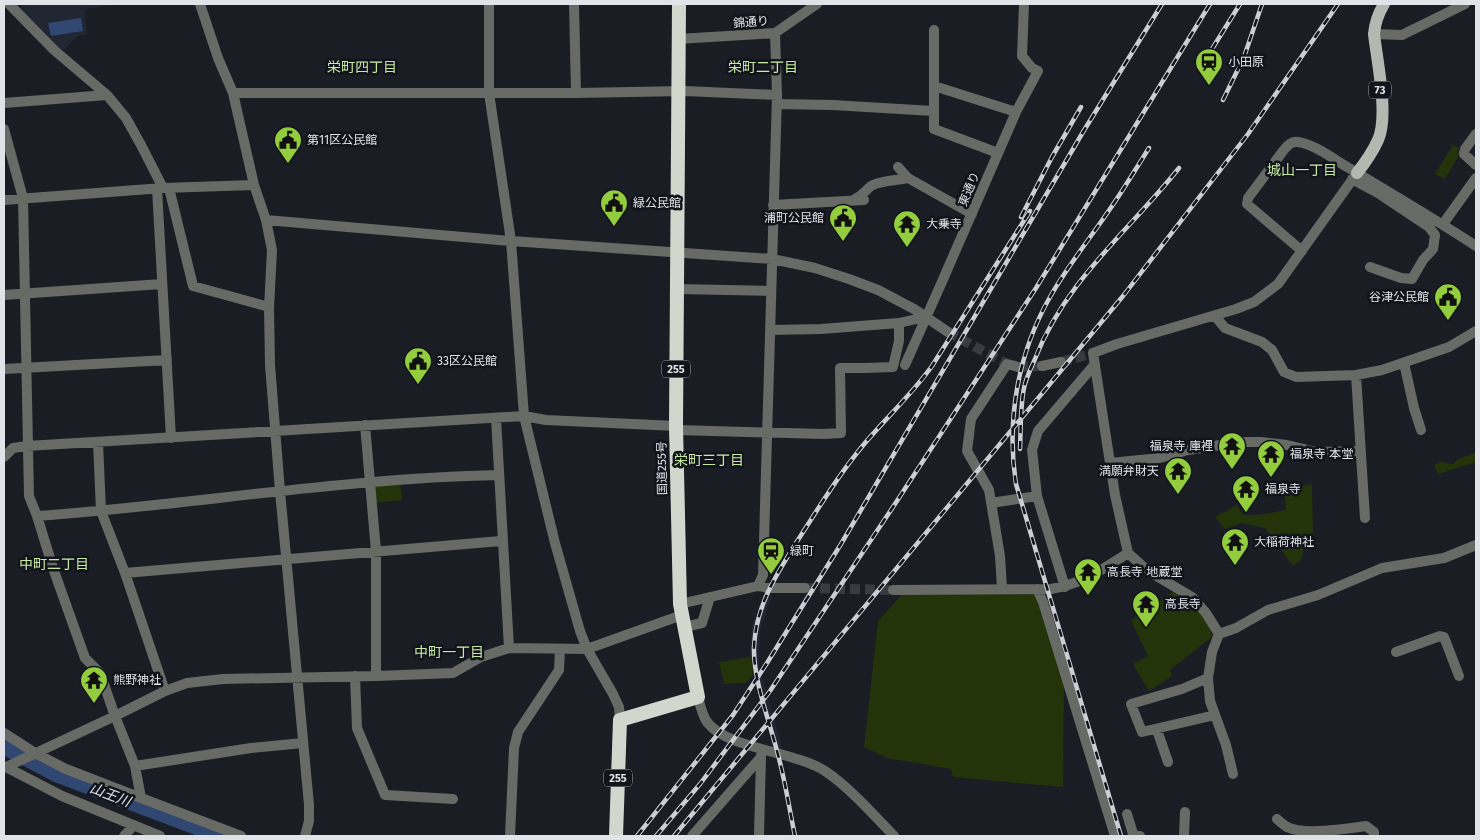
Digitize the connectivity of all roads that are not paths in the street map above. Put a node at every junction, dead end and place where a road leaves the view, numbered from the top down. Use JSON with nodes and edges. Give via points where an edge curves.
{"nodes":[{"id":1,"x":9,"y":4,"type":"edge"},
{"id":2,"x":200,"y":4,"type":"edge"},
{"id":3,"x":489,"y":4,"type":"edge"},
{"id":4,"x":574,"y":4,"type":"edge"},
{"id":5,"x":679,"y":4,"type":"edge"},
{"id":6,"x":817,"y":4,"type":"edge"},
{"id":7,"x":1024,"y":4,"type":"edge"},
{"id":8,"x":1384,"y":4,"type":"edge"},
{"id":9,"x":1465,"y":4,"type":"edge"},
{"id":10,"x":934,"y":30,"type":"dead end"},
{"id":11,"x":776,"y":33,"type":"junction"},
{"id":12,"x":1374,"y":34,"type":"junction"},
{"id":13,"x":678,"y":39,"type":"junction"},
{"id":14,"x":934,"y":86,"type":"junction"},
{"id":15,"x":678,"y":91,"type":"junction"},
{"id":16,"x":233,"y":93,"type":"junction"},
{"id":17,"x":489,"y":93,"type":"junction"},
{"id":18,"x":576,"y":93,"type":"junction"},
{"id":19,"x":107,"y":95,"type":"junction"},
{"id":20,"x":777,"y":99,"type":"junction"},
{"id":21,"x":4,"y":103,"type":"edge"},
{"id":22,"x":933,"y":111,"type":"junction"},
{"id":23,"x":1016,"y":112,"type":"junction"},
{"id":24,"x":4,"y":129,"type":"edge"},
{"id":25,"x":1476,"y":134,"type":"edge"},
{"id":26,"x":998,"y":153,"type":"junction"},
{"id":27,"x":1476,"y":165,"type":"edge"},
{"id":28,"x":898,"y":167,"type":"dead end"},
{"id":29,"x":1355,"y":176,"type":"junction"},
{"id":30,"x":908,"y":178,"type":"junction"},
{"id":31,"x":1476,"y":178,"type":"edge"},
{"id":32,"x":254,"y":185,"type":"junction"},
{"id":33,"x":163,"y":188,"type":"junction"},
{"id":34,"x":23,"y":198,"type":"junction"},
{"id":35,"x":4,"y":200,"type":"edge"},
{"id":36,"x":852,"y":200,"type":"junction"},
{"id":37,"x":864,"y":200,"type":"dead end"},
{"id":38,"x":773,"y":205,"type":"junction"},
{"id":39,"x":972,"y":214,"type":"junction"},
{"id":40,"x":266,"y":220,"type":"junction"},
{"id":41,"x":1443,"y":224,"type":"junction"},
{"id":42,"x":511,"y":241,"type":"junction"},
{"id":43,"x":1476,"y":246,"type":"edge"},
{"id":44,"x":1302,"y":251,"type":"junction"},
{"id":45,"x":678,"y":252,"type":"junction"},
{"id":46,"x":772,"y":259,"type":"junction"},
{"id":47,"x":1370,"y":267,"type":"dead end"},
{"id":48,"x":162,"y":284,"type":"junction"},
{"id":49,"x":677,"y":289,"type":"junction"},
{"id":50,"x":771,"y":290,"type":"junction"},
{"id":51,"x":24,"y":294,"type":"junction"},
{"id":52,"x":4,"y":295,"type":"edge"},
{"id":53,"x":269,"y":307,"type":"junction"},
{"id":54,"x":1215,"y":316,"type":"junction"},
{"id":55,"x":925,"y":317,"type":"junction"},
{"id":56,"x":899,"y":323,"type":"junction"},
{"id":57,"x":770,"y":330,"type":"junction"},
{"id":58,"x":1476,"y":331,"type":"edge"},
{"id":59,"x":948,"y":332,"type":"tunnel mouth"},
{"id":60,"x":167,"y":360,"type":"junction"},
{"id":61,"x":1061,"y":362,"type":"tunnel mouth"},
{"id":62,"x":1404,"y":362,"type":"junction"},
{"id":63,"x":1095,"y":364,"type":"junction"},
{"id":64,"x":904,"y":365,"type":"dead end"},
{"id":65,"x":1018,"y":366,"type":"tunnel mouth"},
{"id":66,"x":1042,"y":366,"type":"tunnel mouth"},
{"id":67,"x":26,"y":368,"type":"junction"},
{"id":68,"x":4,"y":369,"type":"edge"},
{"id":69,"x":1356,"y":375,"type":"junction"},
{"id":70,"x":524,"y":416,"type":"junction"},
{"id":71,"x":496,"y":418,"type":"junction"},
{"id":72,"x":365,"y":425,"type":"junction"},
{"id":73,"x":676,"y":428,"type":"junction"},
{"id":74,"x":1421,"y":430,"type":"dead end"},
{"id":75,"x":276,"y":431,"type":"junction"},
{"id":76,"x":768,"y":432,"type":"junction"},
{"id":77,"x":171,"y":438,"type":"junction"},
{"id":78,"x":98,"y":442,"type":"junction"},
{"id":79,"x":27,"y":446,"type":"junction"},
{"id":80,"x":1360,"y":451,"type":"junction"},
{"id":81,"x":4,"y":457,"type":"edge"},
{"id":82,"x":1110,"y":463,"type":"junction"},
{"id":83,"x":499,"y":475,"type":"junction"},
{"id":84,"x":370,"y":483,"type":"junction"},
{"id":85,"x":280,"y":491,"type":"junction"},
{"id":86,"x":1037,"y":496,"type":"junction"},
{"id":87,"x":991,"y":503,"type":"junction"},
{"id":88,"x":101,"y":511,"type":"junction"},
{"id":89,"x":37,"y":516,"type":"junction"},
{"id":90,"x":1366,"y":518,"type":"dead end"},
{"id":91,"x":502,"y":541,"type":"junction"},
{"id":92,"x":1476,"y":545,"type":"edge"},
{"id":93,"x":376,"y":550,"type":"junction"},
{"id":94,"x":1128,"y":553,"type":"junction"},
{"id":95,"x":286,"y":559,"type":"junction"},
{"id":96,"x":125,"y":573,"type":"junction"},
{"id":97,"x":758,"y":586,"type":"junction"},
{"id":98,"x":1065,"y":587,"type":"junction"},
{"id":99,"x":804,"y":588,"type":"tunnel mouth"},
{"id":100,"x":1002,"y":588,"type":"junction"},
{"id":101,"x":1037,"y":589,"type":"junction"},
{"id":102,"x":893,"y":590,"type":"tunnel mouth"},
{"id":103,"x":710,"y":597,"type":"junction"},
{"id":104,"x":682,"y":615,"type":"junction"},
{"id":105,"x":1219,"y":634,"type":"junction"},
{"id":106,"x":509,"y":648,"type":"junction"},
{"id":107,"x":560,"y":649,"type":"junction"},
{"id":108,"x":587,"y":649,"type":"junction"},
{"id":109,"x":1396,"y":652,"type":"dead end"},
{"id":110,"x":355,"y":676,"type":"junction"},
{"id":111,"x":376,"y":676,"type":"junction"},
{"id":112,"x":1460,"y":676,"type":"dead end"},
{"id":113,"x":297,"y":678,"type":"junction"},
{"id":114,"x":1208,"y":678,"type":"junction"},
{"id":115,"x":165,"y":691,"type":"junction"},
{"id":116,"x":698,"y":697,"type":"junction"},
{"id":117,"x":1215,"y":715,"type":"junction"},
{"id":118,"x":115,"y":716,"type":"junction"},
{"id":119,"x":620,"y":720,"type":"junction"},
{"id":120,"x":1157,"y":730,"type":"junction"},
{"id":121,"x":4,"y":733,"type":"edge"},
{"id":122,"x":303,"y":743,"type":"junction"},
{"id":123,"x":35,"y":753,"type":"junction"},
{"id":124,"x":761,"y":753,"type":"junction"},
{"id":125,"x":1168,"y":762,"type":"dead end"},
{"id":126,"x":135,"y":766,"type":"junction"},
{"id":127,"x":4,"y":767,"type":"edge"},
{"id":128,"x":1233,"y":774,"type":"dead end"},
{"id":129,"x":141,"y":798,"type":"junction"},
{"id":130,"x":453,"y":798,"type":"dead end"},
{"id":131,"x":1185,"y":812,"type":"dead end"},
{"id":132,"x":1127,"y":814,"type":"dead end"},
{"id":133,"x":1277,"y":819,"type":"dead end"},
{"id":134,"x":134,"y":825,"type":"junction"},
{"id":135,"x":124,"y":836,"type":"edge"},
{"id":136,"x":160,"y":836,"type":"edge"},
{"id":137,"x":241,"y":836,"type":"edge"},
{"id":138,"x":305,"y":836,"type":"edge"},
{"id":139,"x":510,"y":836,"type":"edge"},
{"id":140,"x":616,"y":836,"type":"edge"},
{"id":141,"x":692,"y":836,"type":"edge"},
{"id":142,"x":759,"y":836,"type":"edge"},
{"id":143,"x":894,"y":836,"type":"edge"},
{"id":144,"x":1115,"y":836,"type":"edge"},
{"id":145,"x":1140,"y":836,"type":"edge"},
{"id":146,"x":1184,"y":836,"type":"edge"},
{"id":147,"x":1374,"y":836,"type":"edge"}],
"edges":[{"from":1,"to":19,"type":"street","via":[[54,50]]},
{"from":2,"to":16,"type":"street"},
{"from":3,"to":17,"type":"street"},
{"from":4,"to":18,"type":"street"},
{"from":5,"to":13,"type":"highway","number":"255"},
{"from":6,"to":11,"type":"street","name":"錦通り"},
{"from":7,"to":23,"type":"street","name":"東通り","via":[[1022,56],[1038,71]]},
{"from":8,"to":12,"type":"main road","number":"73","via":[[1378,14]]},
{"from":9,"to":12,"type":"street","via":[[1402,35]]},
{"from":10,"to":14,"type":"street"},
{"from":11,"to":13,"type":"street","name":"錦通り"},
{"from":11,"to":20,"type":"street"},
{"from":12,"to":29,"type":"main road","number":"73","via":[[1381,125],[1379,138]]},
{"from":13,"to":15,"type":"highway","name":"国道255号","number":"255"},
{"from":14,"to":22,"type":"street"},
{"from":14,"to":23,"type":"street"},
{"from":15,"to":18,"type":"street"},
{"from":15,"to":20,"type":"street"},
{"from":15,"to":45,"type":"highway","name":"国道255号","number":"255"},
{"from":16,"to":17,"type":"street"},
{"from":16,"to":32,"type":"street"},
{"from":17,"to":18,"type":"street"},
{"from":17,"to":42,"type":"street"},
{"from":19,"to":21,"type":"street"},
{"from":19,"to":33,"type":"street","via":[[126,118]]},
{"from":20,"to":22,"type":"street"},
{"from":20,"to":38,"type":"street"},
{"from":22,"to":26,"type":"street","via":[[934,129]]},
{"from":23,"to":26,"type":"street","name":"東通り"},
{"from":24,"to":34,"type":"street"},
{"from":25,"to":27,"type":"street","via":[[1464,154]]},
{"from":26,"to":39,"type":"street","name":"東通り"},
{"from":28,"to":30,"type":"street"},
{"from":29,"to":41,"type":"street"},
{"from":29,"to":44,"type":"street"},
{"from":29,"to":44,"type":"street","via":[[1313,147],[1295,141],[1283,151],[1248,198],[1250,207]]},
{"from":29,"to":47,"type":"street","via":[[1429,227],[1435,235],[1433,249],[1412,279]]},
{"from":30,"to":36,"type":"street","via":[[877,184]]},
{"from":30,"to":39,"type":"street"},
{"from":31,"to":41,"type":"street"},
{"from":32,"to":33,"type":"street"},
{"from":32,"to":40,"type":"street"},
{"from":33,"to":34,"type":"street"},
{"from":33,"to":48,"type":"street"},
{"from":33,"to":53,"type":"street","via":[[193,286]]},
{"from":34,"to":35,"type":"street"},
{"from":34,"to":51,"type":"street"},
{"from":36,"to":37,"type":"street"},
{"from":36,"to":38,"type":"street"},
{"from":38,"to":46,"type":"street"},
{"from":39,"to":55,"type":"street","name":"東通り"},
{"from":40,"to":42,"type":"street"},
{"from":40,"to":53,"type":"street","via":[[272,250]]},
{"from":41,"to":43,"type":"street"},
{"from":42,"to":45,"type":"street"},
{"from":42,"to":70,"type":"street"},
{"from":44,"to":54,"type":"street","via":[[1278,284],[1265,294],[1254,302]]},
{"from":45,"to":46,"type":"street"},
{"from":45,"to":49,"type":"highway","name":"国道255号","number":"255"},
{"from":46,"to":50,"type":"street"},
{"from":46,"to":55,"type":"street","via":[[849,278],[878,290]]},
{"from":48,"to":51,"type":"street"},
{"from":48,"to":60,"type":"street"},
{"from":49,"to":50,"type":"street"},
{"from":49,"to":73,"type":"highway","name":"国道255号","number":"255"},
{"from":50,"to":57,"type":"street"},
{"from":51,"to":52,"type":"street"},
{"from":51,"to":67,"type":"street"},
{"from":53,"to":75,"type":"street"},
{"from":54,"to":63,"type":"street","via":[[1093,353]]},
{"from":54,"to":69,"type":"street","via":[[1224,328],[1262,342],[1272,350],[1284,372],[1296,377]]},
{"from":55,"to":56,"type":"street"},
{"from":55,"to":59,"type":"street"},
{"from":55,"to":64,"type":"street","name":"東通り"},
{"from":56,"to":57,"type":"street"},
{"from":56,"to":76,"type":"street","via":[[893,366],[840,368],[841,433]]},
{"from":57,"to":76,"type":"street"},
{"from":58,"to":62,"type":"street","via":[[1449,347]]},
{"from":60,"to":67,"type":"street"},
{"from":60,"to":77,"type":"street"},
{"from":61,"to":66,"type":"street"},
{"from":62,"to":69,"type":"street"},
{"from":62,"to":74,"type":"street"},
{"from":63,"to":82,"type":"street"},
{"from":63,"to":86,"type":"street","via":[[1038,432],[1032,450]]},
{"from":65,"to":87,"type":"street","via":[[1007,364],[971,419],[967,451],[990,490]]},
{"from":67,"to":68,"type":"street"},
{"from":67,"to":79,"type":"street"},
{"from":69,"to":80,"type":"street"},
{"from":70,"to":71,"type":"street"},
{"from":70,"to":73,"type":"street"},
{"from":70,"to":108,"type":"street","via":[[555,543]]},
{"from":71,"to":72,"type":"street"},
{"from":71,"to":83,"type":"street"},
{"from":72,"to":75,"type":"street"},
{"from":72,"to":84,"type":"street"},
{"from":73,"to":76,"type":"street"},
{"from":73,"to":104,"type":"highway","name":"国道255号","number":"255"},
{"from":75,"to":77,"type":"street"},
{"from":75,"to":85,"type":"street"},
{"from":76,"to":97,"type":"street","via":[[763,574]]},
{"from":77,"to":78,"type":"street"},
{"from":78,"to":79,"type":"street"},
{"from":78,"to":88,"type":"street"},
{"from":79,"to":81,"type":"street","via":[[14,448]]},
{"from":79,"to":89,"type":"street","via":[[29,496]]},
{"from":80,"to":82,"type":"street","via":[[1317,452],[1287,445],[1240,442],[1160,458]]},
{"from":80,"to":90,"type":"street"},
{"from":82,"to":94,"type":"street"},
{"from":83,"to":84,"type":"street","via":[[410,478]]},
{"from":83,"to":91,"type":"street"},
{"from":84,"to":85,"type":"street"},
{"from":84,"to":93,"type":"street"},
{"from":85,"to":88,"type":"street"},
{"from":85,"to":95,"type":"street"},
{"from":86,"to":87,"type":"street"},
{"from":86,"to":98,"type":"street"},
{"from":87,"to":100,"type":"street"},
{"from":88,"to":89,"type":"street"},
{"from":88,"to":96,"type":"street"},
{"from":89,"to":118,"type":"street","via":[[86,658],[100,673]]},
{"from":91,"to":93,"type":"street"},
{"from":91,"to":106,"type":"street"},
{"from":92,"to":105,"type":"street","via":[[1444,558],[1382,568],[1318,595],[1268,610]]},
{"from":93,"to":95,"type":"street"},
{"from":93,"to":111,"type":"street"},
{"from":94,"to":98,"type":"street","via":[[1094,575]]},
{"from":94,"to":105,"type":"street","via":[[1148,571],[1192,597]]},
{"from":95,"to":96,"type":"street"},
{"from":95,"to":113,"type":"street"},
{"from":96,"to":115,"type":"street"},
{"from":97,"to":99,"type":"street"},
{"from":97,"to":103,"type":"street"},
{"from":98,"to":101,"type":"street"},
{"from":100,"to":101,"type":"street"},
{"from":100,"to":102,"type":"street"},
{"from":101,"to":144,"type":"street"},
{"from":103,"to":104,"type":"street"},
{"from":103,"to":104,"type":"street","via":[[702,623]]},
{"from":104,"to":108,"type":"street"},
{"from":104,"to":116,"type":"highway","name":"国道255号","number":"255"},
{"from":105,"to":114,"type":"street"},
{"from":106,"to":107,"type":"street"},
{"from":106,"to":111,"type":"street","via":[[481,657],[454,673]]},
{"from":107,"to":108,"type":"street"},
{"from":107,"to":139,"type":"street","via":[[560,670],[518,732],[514,748]]},
{"from":108,"to":119,"type":"street","via":[[613,694]]},
{"from":109,"to":112,"type":"street","via":[[1444,637]]},
{"from":110,"to":111,"type":"street"},
{"from":110,"to":113,"type":"street"},
{"from":110,"to":130,"type":"street","via":[[357,728],[385,795]]},
{"from":113,"to":115,"type":"street","via":[[202,680]]},
{"from":113,"to":122,"type":"street"},
{"from":114,"to":117,"type":"street"},
{"from":114,"to":120,"type":"street","via":[[1182,690],[1131,704],[1142,732]]},
{"from":115,"to":118,"type":"street"},
{"from":116,"to":119,"type":"highway"},
{"from":116,"to":124,"type":"street","via":[[705,720],[716,732]]},
{"from":117,"to":120,"type":"street"},
{"from":117,"to":128,"type":"street"},
{"from":118,"to":123,"type":"street"},
{"from":118,"to":126,"type":"street"},
{"from":119,"to":140,"type":"highway","number":"255"},
{"from":120,"to":125,"type":"street"},
{"from":121,"to":123,"type":"street"},
{"from":122,"to":126,"type":"street"},
{"from":122,"to":138,"type":"street","via":[[309,805]]},
{"from":123,"to":127,"type":"street"},
{"from":123,"to":129,"type":"street"},
{"from":124,"to":141,"type":"street"},
{"from":124,"to":142,"type":"street"},
{"from":124,"to":143,"type":"street","via":[[788,756],[824,770]]},
{"from":126,"to":129,"type":"street"},
{"from":127,"to":134,"type":"street","via":[[62,796]]},
{"from":129,"to":137,"type":"street"},
{"from":131,"to":146,"type":"street"},
{"from":132,"to":145,"type":"street","via":[[1133,834]]},
{"from":133,"to":147,"type":"street","via":[[1288,828],[1312,831],[1366,826]]},
{"from":134,"to":135,"type":"street"},
{"from":134,"to":136,"type":"street"}]}
